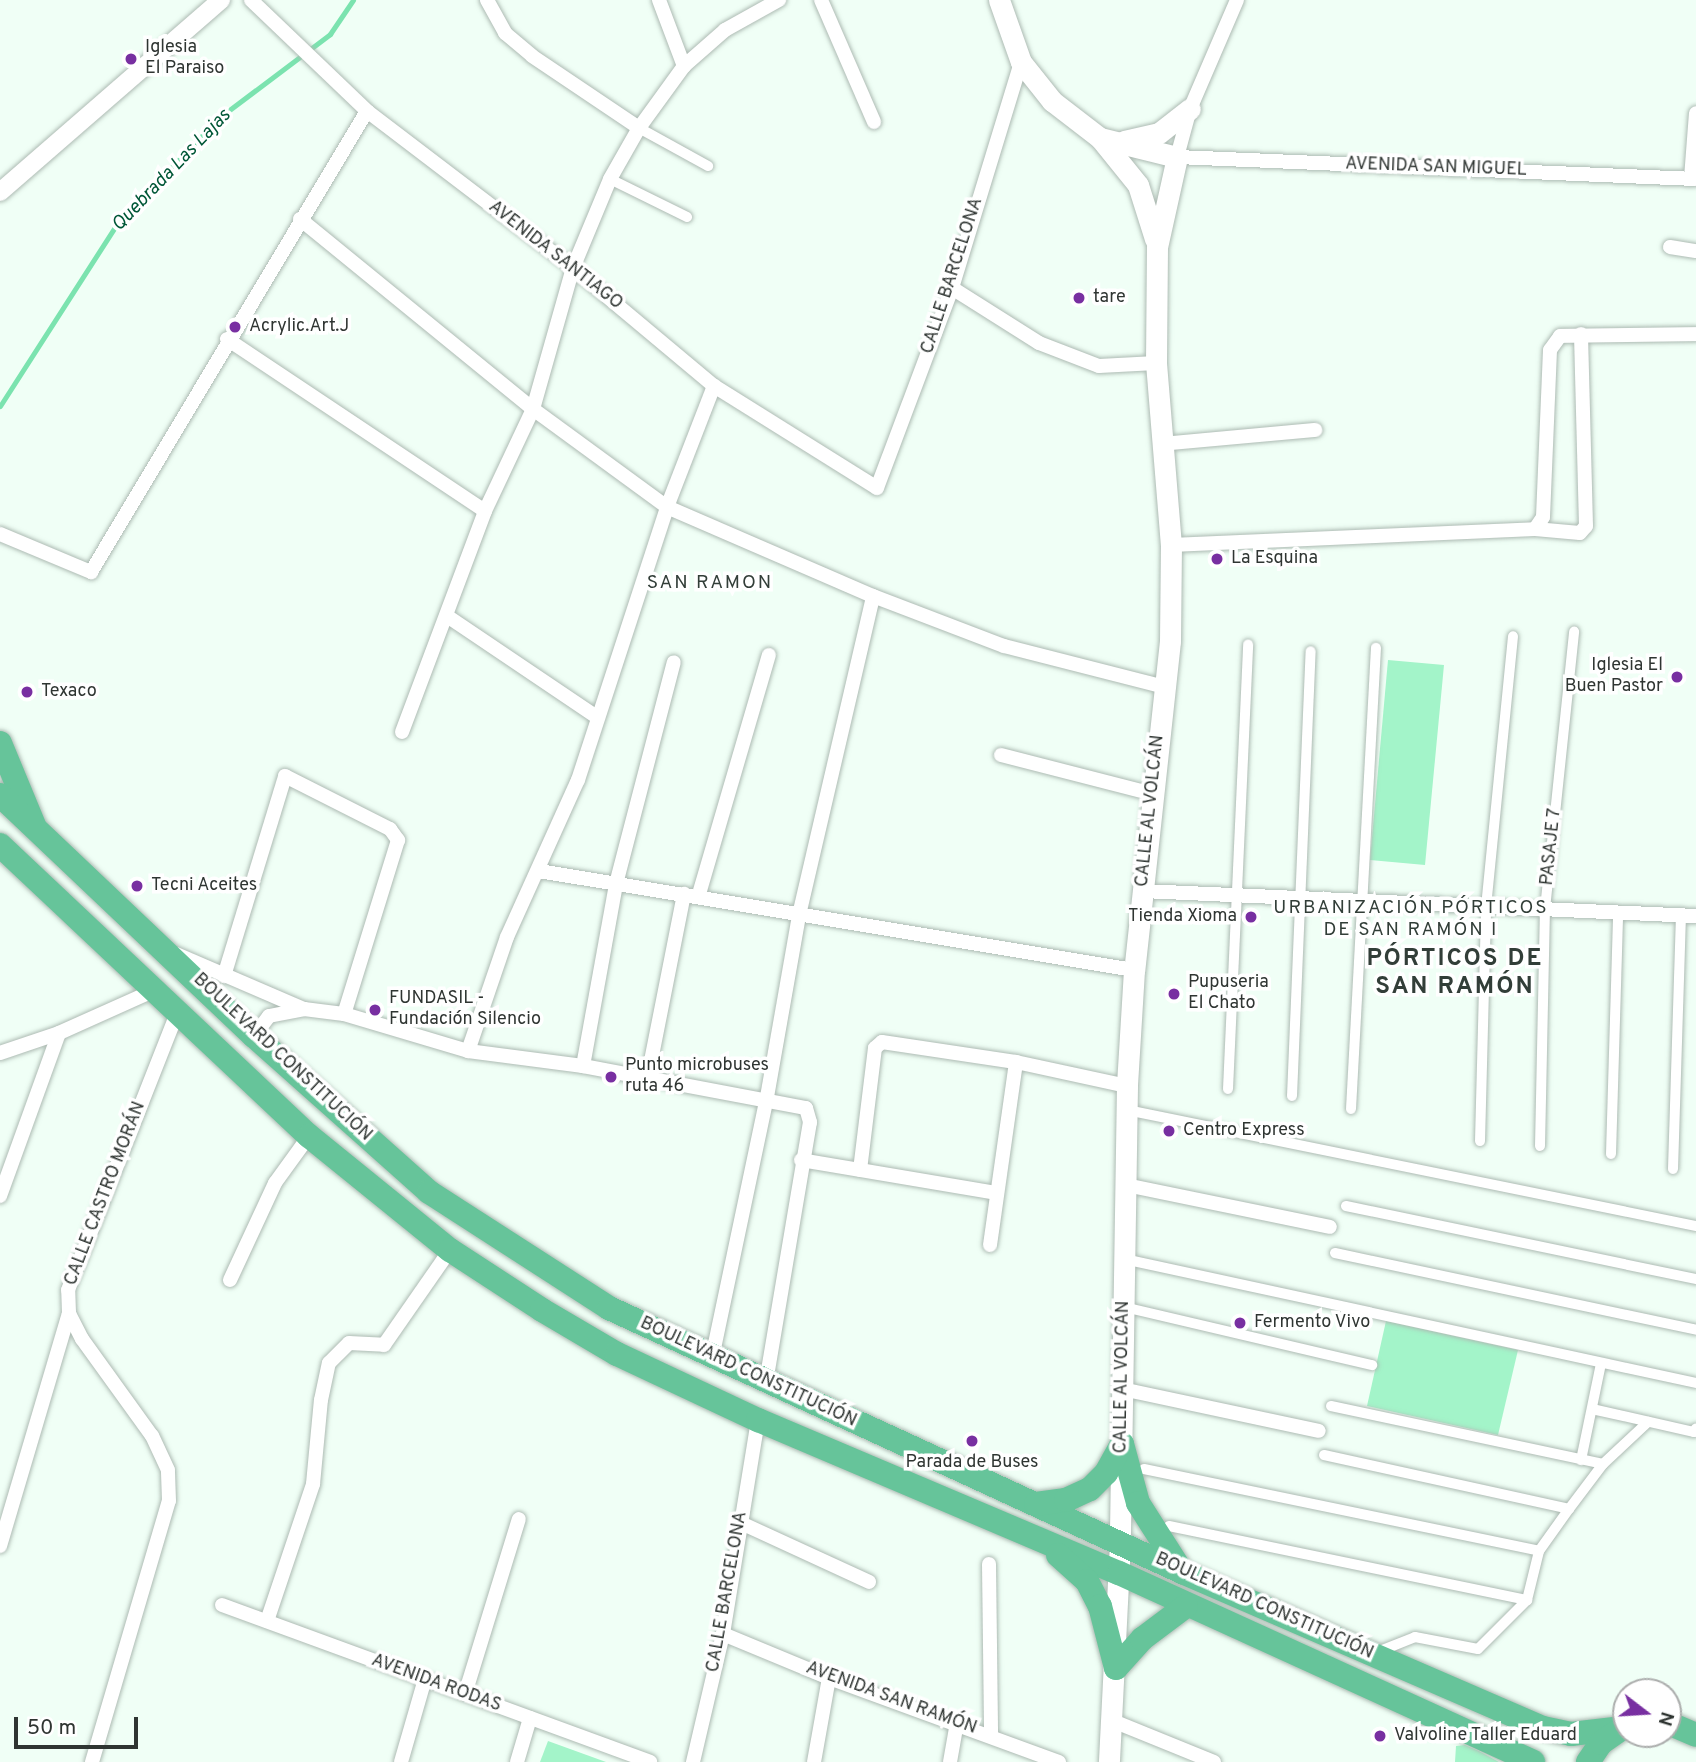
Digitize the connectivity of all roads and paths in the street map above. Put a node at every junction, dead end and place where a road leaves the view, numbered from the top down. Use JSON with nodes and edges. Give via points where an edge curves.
{"nodes":[{"id":1,"x":221,"y":0,"type":"edge"},
{"id":2,"x":251,"y":0,"type":"edge"},
{"id":3,"x":487,"y":0,"type":"edge"},
{"id":4,"x":659,"y":0,"type":"edge"},
{"id":5,"x":779,"y":0,"type":"edge"},
{"id":6,"x":821,"y":0,"type":"edge"},
{"id":7,"x":999,"y":0,"type":"edge"},
{"id":8,"x":1237,"y":0,"type":"edge"},
{"id":9,"x":1021,"y":62,"type":"junction"},
{"id":10,"x":684,"y":66,"type":"junction"},
{"id":11,"x":1190,"y":109,"type":"junction"},
{"id":12,"x":368,"y":111,"type":"junction"},
{"id":13,"x":1696,"y":113,"type":"edge"},
{"id":14,"x":874,"y":122,"type":"dead end"},
{"id":15,"x":639,"y":128,"type":"junction"},
{"id":16,"x":1109,"y":141,"type":"junction"},
{"id":17,"x":1177,"y":157,"type":"junction"},
{"id":18,"x":708,"y":166,"type":"dead end"},
{"id":19,"x":1693,"y":178,"type":"edge"},
{"id":20,"x":610,"y":179,"type":"junction"},
{"id":21,"x":0,"y":192,"type":"edge"},
{"id":22,"x":687,"y":217,"type":"dead end"},
{"id":23,"x":300,"y":219,"type":"junction"},
{"id":24,"x":1157,"y":247,"type":"junction"},
{"id":25,"x":1670,"y":247,"type":"dead end"},
{"id":26,"x":1696,"y":251,"type":"edge"},
{"id":27,"x":573,"y":268,"type":"junction"},
{"id":28,"x":952,"y":288,"type":"junction"},
{"id":29,"x":1581,"y":334,"type":"junction"},
{"id":30,"x":1696,"y":334,"type":"edge"},
{"id":31,"x":228,"y":339,"type":"junction"},
{"id":32,"x":1156,"y":363,"type":"junction"},
{"id":33,"x":714,"y":386,"type":"junction"},
{"id":34,"x":533,"y":410,"type":"junction"},
{"id":35,"x":1315,"y":430,"type":"dead end"},
{"id":36,"x":1161,"y":444,"type":"junction"},
{"id":37,"x":877,"y":488,"type":"joint"},
{"id":38,"x":667,"y":507,"type":"junction"},
{"id":39,"x":485,"y":511,"type":"junction"},
{"id":40,"x":1535,"y":529,"type":"junction"},
{"id":41,"x":0,"y":534,"type":"edge"},
{"id":42,"x":1171,"y":545,"type":"junction"},
{"id":43,"x":873,"y":596,"type":"junction"},
{"id":44,"x":447,"y":616,"type":"junction"},
{"id":45,"x":1574,"y":632,"type":"dead end"},
{"id":46,"x":1513,"y":636,"type":"dead end"},
{"id":47,"x":1248,"y":644,"type":"dead end"},
{"id":48,"x":1376,"y":648,"type":"dead end"},
{"id":49,"x":1311,"y":651,"type":"dead end"},
{"id":50,"x":769,"y":655,"type":"dead end"},
{"id":51,"x":674,"y":662,"type":"dead end"},
{"id":52,"x":1165,"y":687,"type":"junction"},
{"id":53,"x":598,"y":719,"type":"junction"},
{"id":54,"x":402,"y":732,"type":"dead end"},
{"id":55,"x":0,"y":743,"type":"edge"},
{"id":56,"x":1000,"y":755,"type":"dead end"},
{"id":57,"x":1153,"y":794,"type":"junction"},
{"id":58,"x":0,"y":795,"type":"edge"},
{"id":59,"x":37,"y":832,"type":"junction"},
{"id":60,"x":4,"y":854,"type":"edge"},
{"id":61,"x":539,"y":871,"type":"junction"},
{"id":62,"x":616,"y":884,"type":"junction"},
{"id":63,"x":1143,"y":891,"type":"junction"},
{"id":64,"x":684,"y":894,"type":"junction"},
{"id":65,"x":699,"y":894,"type":"junction"},
{"id":66,"x":1236,"y":897,"type":"junction"},
{"id":67,"x":1299,"y":899,"type":"junction"},
{"id":68,"x":1362,"y":902,"type":"junction"},
{"id":69,"x":1486,"y":907,"type":"junction"},
{"id":70,"x":1545,"y":909,"type":"junction"},
{"id":71,"x":1618,"y":912,"type":"junction"},
{"id":72,"x":799,"y":915,"type":"junction"},
{"id":73,"x":1689,"y":915,"type":"edge"},
{"id":74,"x":166,"y":949,"type":"junction"},
{"id":75,"x":1134,"y":970,"type":"junction"},
{"id":76,"x":224,"y":976,"type":"junction"},
{"id":77,"x":153,"y":991,"type":"junction"},
{"id":78,"x":304,"y":1009,"type":"junction"},
{"id":79,"x":177,"y":1011,"type":"junction"},
{"id":80,"x":344,"y":1014,"type":"junction"},
{"id":81,"x":59,"y":1033,"type":"junction"},
{"id":82,"x":254,"y":1036,"type":"junction"},
{"id":83,"x":468,"y":1051,"type":"junction"},
{"id":84,"x":0,"y":1053,"type":"edge"},
{"id":85,"x":1016,"y":1062,"type":"junction"},
{"id":86,"x":583,"y":1066,"type":"junction"},
{"id":87,"x":647,"y":1081,"type":"junction"},
{"id":88,"x":1127,"y":1086,"type":"junction"},
{"id":89,"x":1227,"y":1089,"type":"dead end"},
{"id":90,"x":1292,"y":1096,"type":"dead end"},
{"id":91,"x":767,"y":1097,"type":"junction"},
{"id":92,"x":1351,"y":1109,"type":"dead end"},
{"id":93,"x":1127,"y":1110,"type":"junction"},
{"id":94,"x":309,"y":1136,"type":"junction"},
{"id":95,"x":1480,"y":1141,"type":"dead end"},
{"id":96,"x":1540,"y":1146,"type":"dead end"},
{"id":97,"x":1612,"y":1154,"type":"dead end"},
{"id":98,"x":801,"y":1160,"type":"junction"},
{"id":99,"x":1673,"y":1168,"type":"dead end"},
{"id":100,"x":860,"y":1171,"type":"junction"},
{"id":101,"x":1126,"y":1185,"type":"junction"},
{"id":102,"x":996,"y":1193,"type":"junction"},
{"id":103,"x":0,"y":1196,"type":"edge"},
{"id":104,"x":1346,"y":1206,"type":"dead end"},
{"id":105,"x":1696,"y":1226,"type":"edge"},
{"id":106,"x":1330,"y":1227,"type":"dead end"},
{"id":107,"x":990,"y":1245,"type":"dead end"},
{"id":108,"x":450,"y":1250,"type":"junction"},
{"id":109,"x":1335,"y":1253,"type":"dead end"},
{"id":110,"x":1124,"y":1259,"type":"junction"},
{"id":111,"x":1696,"y":1279,"type":"edge"},
{"id":112,"x":230,"y":1280,"type":"dead end"},
{"id":113,"x":1124,"y":1307,"type":"junction"},
{"id":114,"x":69,"y":1313,"type":"junction"},
{"id":115,"x":1696,"y":1330,"type":"edge"},
{"id":116,"x":712,"y":1358,"type":"junction"},
{"id":117,"x":1601,"y":1363,"type":"junction"},
{"id":118,"x":1373,"y":1365,"type":"dead end"},
{"id":119,"x":766,"y":1381,"type":"junction"},
{"id":120,"x":1696,"y":1383,"type":"edge"},
{"id":121,"x":1122,"y":1389,"type":"junction"},
{"id":122,"x":1331,"y":1406,"type":"dead end"},
{"id":123,"x":1591,"y":1409,"type":"junction"},
{"id":124,"x":758,"y":1420,"type":"junction"},
{"id":125,"x":1648,"y":1422,"type":"junction"},
{"id":126,"x":1696,"y":1428,"type":"edge"},
{"id":127,"x":1320,"y":1431,"type":"dead end"},
{"id":128,"x":1122,"y":1444,"type":"junction"},
{"id":129,"x":1324,"y":1455,"type":"dead end"},
{"id":130,"x":1581,"y":1460,"type":"junction"},
{"id":131,"x":1603,"y":1464,"type":"junction"},
{"id":132,"x":1144,"y":1469,"type":"dead end"},
{"id":133,"x":1036,"y":1504,"type":"junction"},
{"id":134,"x":1569,"y":1509,"type":"junction"},
{"id":135,"x":519,"y":1519,"type":"dead end"},
{"id":136,"x":741,"y":1523,"type":"junction"},
{"id":137,"x":1169,"y":1526,"type":"dead end"},
{"id":138,"x":1028,"y":1535,"type":"junction"},
{"id":139,"x":1120,"y":1543,"type":"junction"},
{"id":140,"x":0,"y":1546,"type":"edge"},
{"id":141,"x":1539,"y":1551,"type":"junction"},
{"id":142,"x":989,"y":1564,"type":"dead end"},
{"id":143,"x":1182,"y":1572,"type":"junction"},
{"id":144,"x":1119,"y":1573,"type":"junction"},
{"id":145,"x":869,"y":1581,"type":"dead end"},
{"id":146,"x":1527,"y":1600,"type":"junction"},
{"id":147,"x":222,"y":1605,"type":"dead end"},
{"id":148,"x":1186,"y":1606,"type":"junction"},
{"id":149,"x":267,"y":1621,"type":"junction"},
{"id":150,"x":723,"y":1634,"type":"junction"},
{"id":151,"x":1372,"y":1654,"type":"junction"},
{"id":152,"x":1116,"y":1668,"type":"junction"},
{"id":153,"x":829,"y":1678,"type":"junction"},
{"id":154,"x":425,"y":1679,"type":"junction"},
{"id":155,"x":466,"y":1694,"type":"junction"},
{"id":156,"x":530,"y":1718,"type":"junction"},
{"id":157,"x":1113,"y":1721,"type":"junction"},
{"id":158,"x":957,"y":1724,"type":"junction"},
{"id":159,"x":1612,"y":1729,"type":"edge"},
{"id":160,"x":1612,"y":1735,"type":"edge"},
{"id":161,"x":991,"y":1736,"type":"junction"},
{"id":162,"x":92,"y":1762,"type":"edge"},
{"id":163,"x":401,"y":1762,"type":"edge"},
{"id":164,"x":517,"y":1762,"type":"edge"},
{"id":165,"x":650,"y":1762,"type":"edge"},
{"id":166,"x":693,"y":1762,"type":"edge"},
{"id":167,"x":814,"y":1762,"type":"edge"},
{"id":168,"x":950,"y":1762,"type":"edge"},
{"id":169,"x":1059,"y":1762,"type":"edge"},
{"id":170,"x":1109,"y":1762,"type":"edge"},
{"id":171,"x":1214,"y":1762,"type":"edge"},
{"id":172,"x":1533,"y":1762,"type":"edge"},
{"id":173,"x":1588,"y":1762,"type":"edge"}],
"edges":[{"from":1,"to":21,"type":"street"},
{"from":2,"to":12,"type":"street","name":"AVENIDA SANTIAGO"},
{"from":3,"to":15,"type":"street","via":[[505,33],[532,56]]},
{"from":4,"to":10,"type":"street"},
{"from":5,"to":10,"type":"street","via":[[725,30]]},
{"from":6,"to":14,"type":"street"},
{"from":7,"to":9,"type":"main road"},
{"from":8,"to":11,"type":"street","name":"CALLE AL VOLCÁN"},
{"from":9,"to":16,"type":"main road","via":[[1052,101]]},
{"from":9,"to":28,"type":"street","name":"CALLE BARCELONA"},
{"from":10,"to":15,"type":"street"},
{"from":11,"to":16,"type":"main road","via":[[1159,133]]},
{"from":11,"to":17,"type":"street","name":"CALLE AL VOLCÁN"},
{"from":12,"to":23,"type":"street"},
{"from":12,"to":27,"type":"street","name":"AVENIDA SANTIAGO"},
{"from":13,"to":19,"type":"street"},
{"from":15,"to":18,"type":"street"},
{"from":15,"to":20,"type":"street"},
{"from":16,"to":17,"type":"main road"},
{"from":16,"to":24,"type":"main road","via":[[1142,193]]},
{"from":17,"to":19,"type":"street","name":"AVENIDA SAN MIGUEL"},
{"from":17,"to":24,"type":"main road","name":"CALLE AL VOLCÁN"},
{"from":20,"to":22,"type":"street"},
{"from":20,"to":27,"type":"street"},
{"from":23,"to":31,"type":"street"},
{"from":23,"to":34,"type":"street"},
{"from":24,"to":32,"type":"main road","name":"CALLE AL VOLCÁN"},
{"from":25,"to":26,"type":"street"},
{"from":27,"to":33,"type":"street","name":"AVENIDA SANTIAGO"},
{"from":27,"to":34,"type":"street"},
{"from":28,"to":32,"type":"street","via":[[1039,343],[1099,366]]},
{"from":28,"to":37,"type":"street","name":"CALLE BARCELONA"},
{"from":29,"to":30,"type":"street"},
{"from":29,"to":40,"type":"street","via":[[1560,336],[1550,350],[1543,517]]},
{"from":29,"to":40,"type":"street","via":[[1586,526],[1580,533]]},
{"from":31,"to":39,"type":"street"},
{"from":31,"to":41,"type":"street","via":[[91,572]]},
{"from":32,"to":36,"type":"main road","name":"CALLE AL VOLCÁN"},
{"from":33,"to":37,"type":"street","name":"AVENIDA SANTIAGO"},
{"from":33,"to":38,"type":"street"},
{"from":34,"to":38,"type":"street"},
{"from":34,"to":39,"type":"street"},
{"from":35,"to":36,"type":"street"},
{"from":36,"to":42,"type":"main road","name":"CALLE AL VOLCÁN"},
{"from":38,"to":43,"type":"street"},
{"from":38,"to":53,"type":"street"},
{"from":39,"to":44,"type":"street"},
{"from":40,"to":42,"type":"street"},
{"from":42,"to":52,"type":"main road","name":"CALLE AL VOLCÁN"},
{"from":43,"to":52,"type":"street","via":[[1004,646]]},
{"from":43,"to":72,"type":"street"},
{"from":44,"to":53,"type":"street"},
{"from":44,"to":54,"type":"street"},
{"from":45,"to":70,"type":"street","name":"PASAJE 7"},
{"from":46,"to":69,"type":"street"},
{"from":47,"to":66,"type":"street"},
{"from":48,"to":68,"type":"street"},
{"from":49,"to":67,"type":"street"},
{"from":50,"to":65,"type":"street"},
{"from":51,"to":62,"type":"street"},
{"from":52,"to":57,"type":"main road","name":"CALLE AL VOLCÁN"},
{"from":53,"to":61,"type":"street"},
{"from":55,"to":59,"type":"highway"},
{"from":56,"to":57,"type":"street"},
{"from":57,"to":63,"type":"main road","name":"CALLE AL VOLCÁN"},
{"from":58,"to":59,"type":"highway","name":"BOULEVARD CONSTITUCIÓN"},
{"from":59,"to":74,"type":"highway","name":"BOULEVARD CONSTITUCIÓN"},
{"from":60,"to":77,"type":"highway","name":"BOULEVARD CONSTITUCIÓN"},
{"from":61,"to":62,"type":"street"},
{"from":61,"to":83,"type":"street","via":[[507,937]]},
{"from":62,"to":64,"type":"street"},
{"from":62,"to":86,"type":"street"},
{"from":63,"to":66,"type":"street"},
{"from":63,"to":75,"type":"main road","name":"CALLE AL VOLCÁN"},
{"from":64,"to":65,"type":"street"},
{"from":64,"to":87,"type":"street"},
{"from":65,"to":72,"type":"street"},
{"from":66,"to":67,"type":"street"},
{"from":66,"to":89,"type":"street"},
{"from":67,"to":68,"type":"street"},
{"from":67,"to":90,"type":"street"},
{"from":68,"to":69,"type":"street"},
{"from":68,"to":92,"type":"street"},
{"from":69,"to":70,"type":"street"},
{"from":69,"to":95,"type":"street"},
{"from":70,"to":71,"type":"street"},
{"from":70,"to":96,"type":"street","name":"PASAJE 7"},
{"from":71,"to":73,"type":"street"},
{"from":71,"to":97,"type":"street"},
{"from":72,"to":75,"type":"street"},
{"from":72,"to":91,"type":"street"},
{"from":73,"to":99,"type":"street"},
{"from":74,"to":76,"type":"street"},
{"from":74,"to":82,"type":"highway","name":"BOULEVARD CONSTITUCIÓN"},
{"from":75,"to":88,"type":"main road","name":"CALLE AL VOLCÁN"},
{"from":76,"to":78,"type":"street"},
{"from":76,"to":80,"type":"street","via":[[285,776],[390,829],[398,841]]},
{"from":77,"to":79,"type":"highway","name":"BOULEVARD CONSTITUCIÓN"},
{"from":77,"to":81,"type":"street"},
{"from":78,"to":80,"type":"street"},
{"from":78,"to":82,"type":"street","via":[[269,1016]]},
{"from":79,"to":94,"type":"highway","name":"BOULEVARD CONSTITUCIÓN"},
{"from":79,"to":114,"type":"street","name":"CALLE CASTRO MORÁN","via":[[79,1258],[68,1290]]},
{"from":80,"to":83,"type":"street"},
{"from":81,"to":84,"type":"street"},
{"from":81,"to":103,"type":"street"},
{"from":82,"to":116,"type":"highway","name":"BOULEVARD CONSTITUCIÓN","via":[[429,1192],[609,1308]]},
{"from":83,"to":86,"type":"street"},
{"from":85,"to":88,"type":"street"},
{"from":85,"to":100,"type":"street","via":[[882,1042],[875,1048]]},
{"from":85,"to":102,"type":"street"},
{"from":86,"to":87,"type":"street"},
{"from":87,"to":91,"type":"street"},
{"from":88,"to":93,"type":"main road","name":"CALLE AL VOLCÁN"},
{"from":91,"to":98,"type":"street","via":[[809,1111]]},
{"from":91,"to":116,"type":"street"},
{"from":93,"to":101,"type":"main road","name":"CALLE AL VOLCÁN"},
{"from":93,"to":105,"type":"street"},
{"from":94,"to":108,"type":"highway","name":"BOULEVARD CONSTITUCIÓN"},
{"from":94,"to":112,"type":"street","via":[[275,1183]]},
{"from":98,"to":100,"type":"street"},
{"from":98,"to":119,"type":"street"},
{"from":100,"to":102,"type":"street"},
{"from":101,"to":106,"type":"street"},
{"from":101,"to":110,"type":"main road","name":"CALLE AL VOLCÁN"},
{"from":102,"to":107,"type":"street"},
{"from":104,"to":111,"type":"street"},
{"from":108,"to":124,"type":"highway","name":"BOULEVARD CONSTITUCIÓN","via":[[617,1354]]},
{"from":108,"to":149,"type":"street","via":[[384,1345],[349,1343],[329,1363],[313,1484]]},
{"from":109,"to":115,"type":"street"},
{"from":110,"to":113,"type":"main road","name":"CALLE AL VOLCÁN"},
{"from":110,"to":117,"type":"street"},
{"from":113,"to":118,"type":"street"},
{"from":113,"to":121,"type":"main road","name":"CALLE AL VOLCÁN"},
{"from":114,"to":140,"type":"street","name":"CALLE CASTRO MORÁN"},
{"from":114,"to":162,"type":"street","via":[[82,1339],[152,1436],[168,1480],[169,1501],[158,1542]]},
{"from":116,"to":119,"type":"highway","name":"BOULEVARD CONSTITUCIÓN"},
{"from":117,"to":120,"type":"street"},
{"from":117,"to":123,"type":"street"},
{"from":119,"to":133,"type":"highway","name":"BOULEVARD CONSTITUCIÓN"},
{"from":121,"to":127,"type":"street"},
{"from":121,"to":128,"type":"main road","name":"CALLE AL VOLCÁN"},
{"from":122,"to":130,"type":"street"},
{"from":123,"to":125,"type":"street"},
{"from":123,"to":130,"type":"street"},
{"from":124,"to":136,"type":"street","name":"CALLE BARCELONA"},
{"from":124,"to":138,"type":"highway","name":"BOULEVARD CONSTITUCIÓN"},
{"from":125,"to":126,"type":"street","via":[[1694,1432]]},
{"from":125,"to":131,"type":"street"},
{"from":128,"to":133,"type":"highway","via":[[1106,1473],[1090,1489],[1066,1500]]},
{"from":128,"to":139,"type":"main road","name":"CALLE AL VOLCÁN"},
{"from":128,"to":143,"type":"highway","via":[[1138,1503]]},
{"from":129,"to":134,"type":"street"},
{"from":130,"to":131,"type":"street"},
{"from":131,"to":134,"type":"street"},
{"from":132,"to":141,"type":"street"},
{"from":133,"to":139,"type":"highway","name":"BOULEVARD CONSTITUCIÓN"},
{"from":134,"to":141,"type":"street"},
{"from":135,"to":155,"type":"street"},
{"from":136,"to":145,"type":"street"},
{"from":136,"to":150,"type":"street","name":"CALLE BARCELONA"},
{"from":137,"to":146,"type":"street"},
{"from":138,"to":144,"type":"highway","name":"BOULEVARD CONSTITUCIÓN"},
{"from":138,"to":152,"type":"highway","via":[[1070,1563],[1087,1581],[1100,1605]]},
{"from":139,"to":143,"type":"highway","name":"BOULEVARD CONSTITUCIÓN"},
{"from":139,"to":144,"type":"main road","name":"CALLE AL VOLCÁN"},
{"from":141,"to":146,"type":"street"},
{"from":142,"to":161,"type":"street"},
{"from":143,"to":151,"type":"highway","name":"BOULEVARD CONSTITUCIÓN"},
{"from":144,"to":148,"type":"highway","name":"BOULEVARD CONSTITUCIÓN"},
{"from":144,"to":152,"type":"main road","name":"CALLE AL VOLCÁN"},
{"from":146,"to":151,"type":"street","via":[[1478,1649],[1415,1637]]},
{"from":147,"to":149,"type":"street","name":"AVENIDA RODAS"},
{"from":148,"to":152,"type":"highway","via":[[1142,1639]]},
{"from":148,"to":172,"type":"highway","name":"BOULEVARD CONSTITUCIÓN"},
{"from":149,"to":154,"type":"street","name":"AVENIDA RODAS"},
{"from":150,"to":153,"type":"street","name":"AVENIDA SAN RAMÓN"},
{"from":150,"to":166,"type":"street","name":"CALLE BARCELONA"},
{"from":151,"to":159,"type":"highway","name":"BOULEVARD CONSTITUCIÓN","via":[[1543,1728],[1571,1734]]},
{"from":152,"to":157,"type":"main road","name":"CALLE AL VOLCÁN"},
{"from":153,"to":158,"type":"street","name":"AVENIDA SAN RAMÓN"},
{"from":153,"to":167,"type":"street"},
{"from":154,"to":155,"type":"street","name":"AVENIDA RODAS"},
{"from":154,"to":163,"type":"street"},
{"from":155,"to":156,"type":"street","name":"AVENIDA RODAS"},
{"from":156,"to":164,"type":"street"},
{"from":156,"to":165,"type":"street","name":"AVENIDA RODAS"},
{"from":157,"to":170,"type":"main road","name":"CALLE AL VOLCÁN"},
{"from":157,"to":171,"type":"street"},
{"from":158,"to":161,"type":"street","name":"AVENIDA SAN RAMÓN"},
{"from":158,"to":168,"type":"street"},
{"from":160,"to":173,"type":"highway"},
{"from":161,"to":169,"type":"street","name":"AVENIDA SAN RAMÓN"}]}
